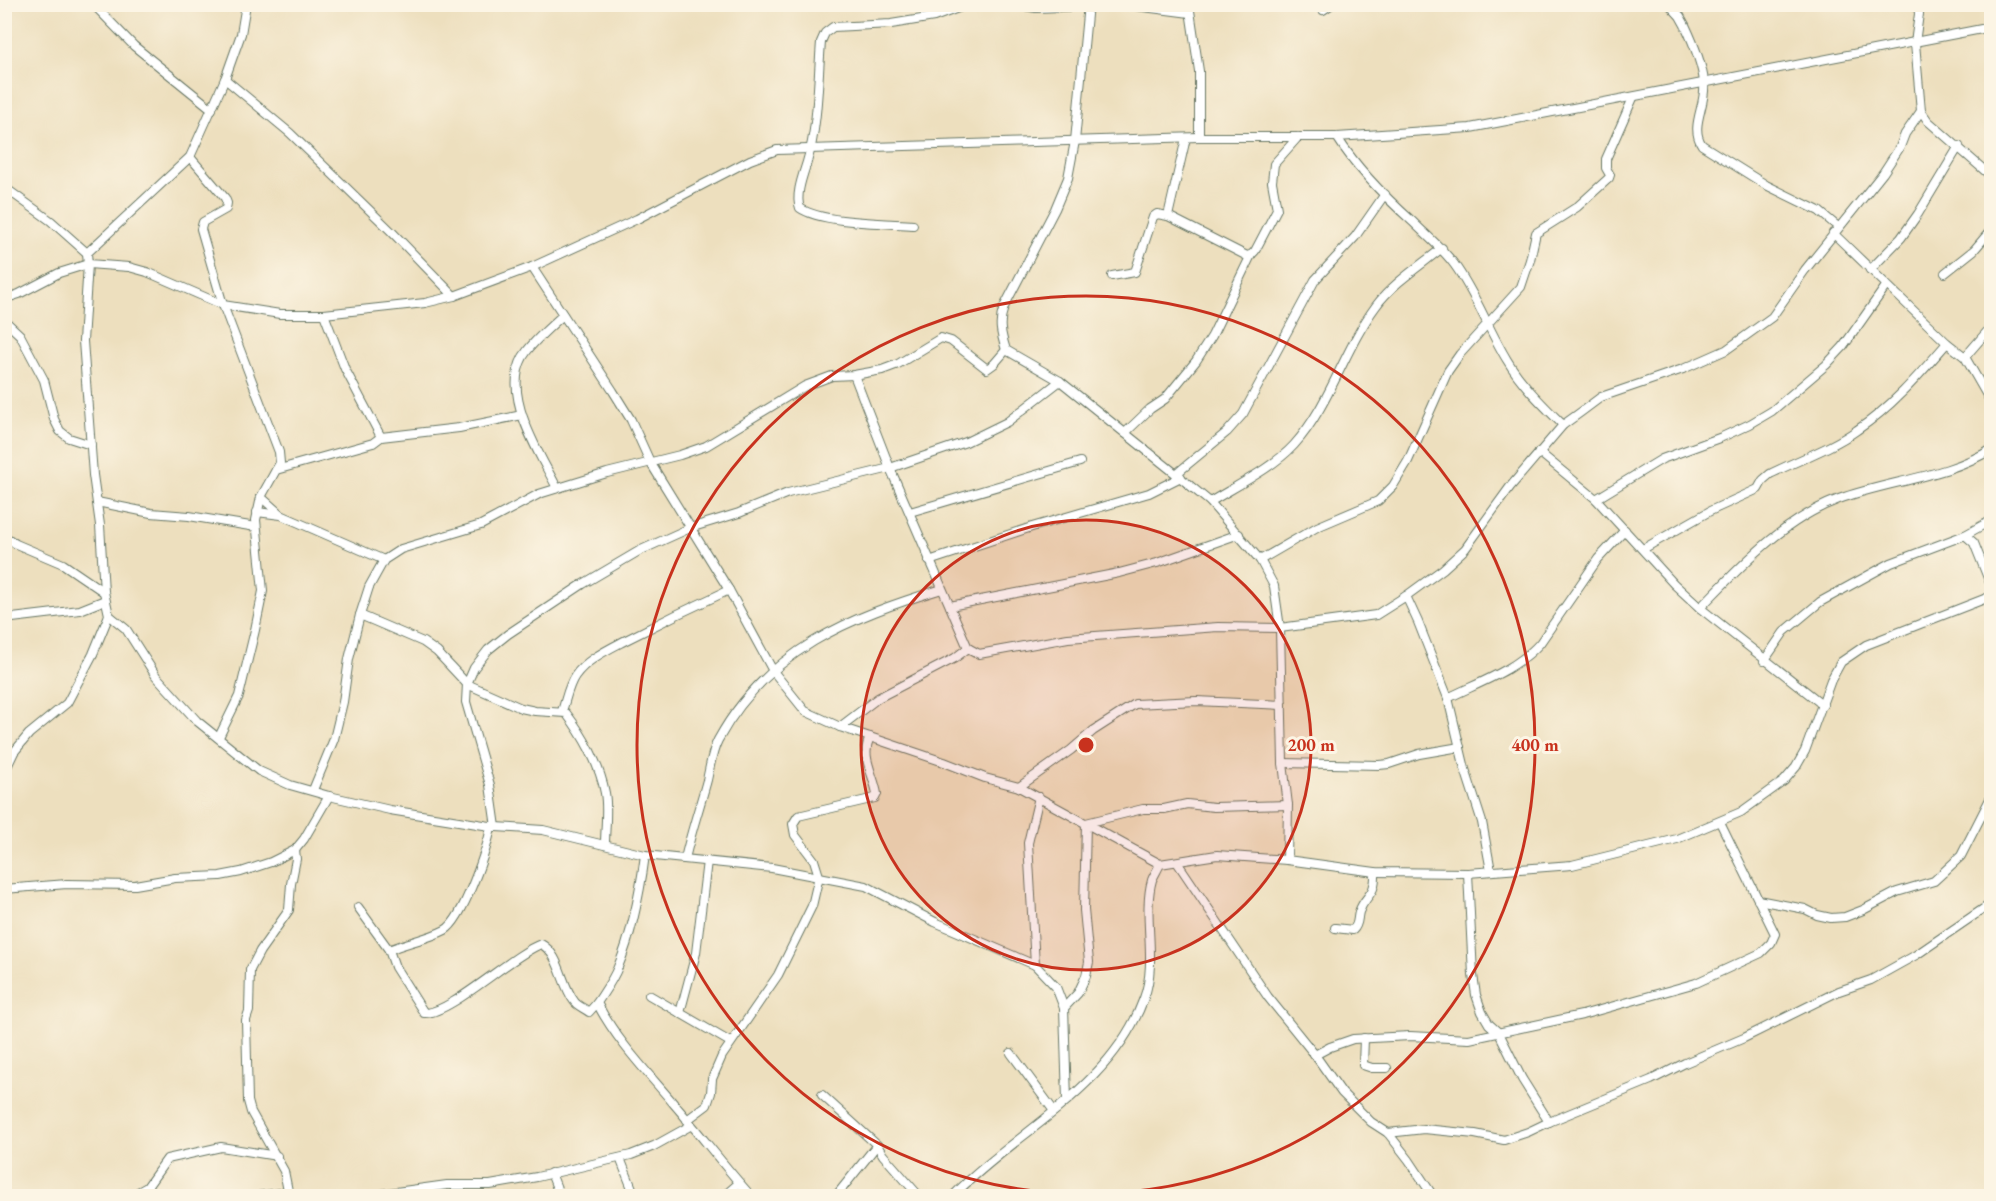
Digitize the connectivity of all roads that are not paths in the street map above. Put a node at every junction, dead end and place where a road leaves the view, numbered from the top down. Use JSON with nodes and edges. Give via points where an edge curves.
{"nodes":[{"id":1,"x":93,"y":4,"type":"edge"},
{"id":2,"x":246,"y":4,"type":"edge"},
{"id":3,"x":969,"y":4,"type":"edge"},
{"id":4,"x":1013,"y":4,"type":"edge"},
{"id":5,"x":1120,"y":4,"type":"edge"},
{"id":6,"x":1318,"y":4,"type":"edge"},
{"id":7,"x":1332,"y":4,"type":"edge"},
{"id":8,"x":1669,"y":4,"type":"edge"},
{"id":9,"x":1917,"y":4,"type":"edge"},
{"id":10,"x":1088,"y":5,"type":"edge"},
{"id":11,"x":1189,"y":9,"type":"edge"},
{"id":12,"x":1992,"y":27,"type":"edge"},
{"id":13,"x":1915,"y":43,"type":"junction"},
{"id":14,"x":225,"y":79,"type":"junction"},
{"id":15,"x":1704,"y":82,"type":"junction"},
{"id":16,"x":1633,"y":98,"type":"junction"},
{"id":17,"x":212,"y":109,"type":"junction"},
{"id":18,"x":1921,"y":111,"type":"junction"},
{"id":19,"x":1199,"y":137,"type":"junction"},
{"id":20,"x":1298,"y":137,"type":"junction"},
{"id":21,"x":1337,"y":137,"type":"junction"},
{"id":22,"x":1186,"y":138,"type":"junction"},
{"id":23,"x":1075,"y":141,"type":"junction"},
{"id":24,"x":1959,"y":146,"type":"junction"},
{"id":25,"x":811,"y":149,"type":"junction"},
{"id":26,"x":190,"y":157,"type":"junction"},
{"id":27,"x":1992,"y":177,"type":"edge"},
{"id":28,"x":4,"y":187,"type":"edge"},
{"id":29,"x":1385,"y":195,"type":"junction"},
{"id":30,"x":1168,"y":216,"type":"junction"},
{"id":31,"x":913,"y":225,"type":"dead end"},
{"id":32,"x":1992,"y":229,"type":"edge"},
{"id":33,"x":1836,"y":230,"type":"junction"},
{"id":34,"x":1442,"y":248,"type":"junction"},
{"id":35,"x":87,"y":253,"type":"junction"},
{"id":36,"x":1251,"y":255,"type":"junction"},
{"id":37,"x":88,"y":264,"type":"junction"},
{"id":38,"x":532,"y":267,"type":"junction"},
{"id":39,"x":1870,"y":270,"type":"junction"},
{"id":40,"x":1945,"y":273,"type":"dead end"},
{"id":41,"x":1113,"y":276,"type":"dead end"},
{"id":42,"x":1886,"y":286,"type":"junction"},
{"id":43,"x":454,"y":296,"type":"junction"},
{"id":44,"x":4,"y":299,"type":"edge"},
{"id":45,"x":223,"y":305,"type":"junction"},
{"id":46,"x":324,"y":314,"type":"junction"},
{"id":47,"x":563,"y":315,"type":"junction"},
{"id":48,"x":4,"y":320,"type":"edge"},
{"id":49,"x":1489,"y":325,"type":"junction"},
{"id":50,"x":1992,"y":326,"type":"edge"},
{"id":51,"x":1947,"y":344,"type":"junction"},
{"id":52,"x":1006,"y":350,"type":"junction"},
{"id":53,"x":1965,"y":357,"type":"junction"},
{"id":54,"x":854,"y":375,"type":"junction"},
{"id":55,"x":1060,"y":381,"type":"junction"},
{"id":56,"x":1992,"y":404,"type":"edge"},
{"id":57,"x":522,"y":415,"type":"junction"},
{"id":58,"x":1563,"y":425,"type":"junction"},
{"id":59,"x":1125,"y":433,"type":"junction"},
{"id":60,"x":381,"y":437,"type":"junction"},
{"id":61,"x":91,"y":445,"type":"junction"},
{"id":62,"x":1992,"y":449,"type":"edge"},
{"id":63,"x":1539,"y":452,"type":"junction"},
{"id":64,"x":650,"y":462,"type":"junction"},
{"id":65,"x":1080,"y":462,"type":"dead end"},
{"id":66,"x":890,"y":468,"type":"junction"},
{"id":67,"x":276,"y":470,"type":"junction"},
{"id":68,"x":1179,"y":476,"type":"junction"},
{"id":69,"x":557,"y":488,"type":"junction"},
{"id":70,"x":261,"y":497,"type":"junction"},
{"id":71,"x":1596,"y":499,"type":"junction"},
{"id":72,"x":97,"y":502,"type":"junction"},
{"id":73,"x":1210,"y":502,"type":"junction"},
{"id":74,"x":257,"y":512,"type":"junction"},
{"id":75,"x":910,"y":512,"type":"junction"},
{"id":76,"x":281,"y":515,"type":"junction"},
{"id":77,"x":1992,"y":520,"type":"edge"},
{"id":78,"x":256,"y":526,"type":"junction"},
{"id":79,"x":690,"y":528,"type":"junction"},
{"id":80,"x":1625,"y":530,"type":"junction"},
{"id":81,"x":1239,"y":534,"type":"junction"},
{"id":82,"x":1965,"y":535,"type":"junction"},
{"id":83,"x":4,"y":536,"type":"edge"},
{"id":84,"x":1643,"y":549,"type":"junction"},
{"id":85,"x":384,"y":560,"type":"junction"},
{"id":86,"x":1260,"y":560,"type":"junction"},
{"id":87,"x":929,"y":561,"type":"junction"},
{"id":88,"x":942,"y":588,"type":"junction"},
{"id":89,"x":1992,"y":588,"type":"edge"},
{"id":90,"x":729,"y":590,"type":"junction"},
{"id":91,"x":104,"y":596,"type":"junction"},
{"id":92,"x":1406,"y":596,"type":"junction"},
{"id":93,"x":1992,"y":596,"type":"edge"},
{"id":94,"x":950,"y":606,"type":"junction"},
{"id":95,"x":1700,"y":608,"type":"junction"},
{"id":96,"x":109,"y":615,"type":"junction"},
{"id":97,"x":360,"y":615,"type":"junction"},
{"id":98,"x":4,"y":619,"type":"edge"},
{"id":99,"x":1280,"y":628,"type":"junction"},
{"id":100,"x":968,"y":648,"type":"junction"},
{"id":101,"x":1764,"y":661,"type":"junction"},
{"id":102,"x":773,"y":671,"type":"junction"},
{"id":103,"x":468,"y":684,"type":"junction"},
{"id":104,"x":1448,"y":698,"type":"junction"},
{"id":105,"x":1282,"y":705,"type":"junction"},
{"id":106,"x":1823,"y":705,"type":"junction"},
{"id":107,"x":562,"y":711,"type":"junction"},
{"id":108,"x":840,"y":727,"type":"junction"},
{"id":109,"x":219,"y":737,"type":"junction"},
{"id":110,"x":870,"y":737,"type":"junction"},
{"id":111,"x":1460,"y":747,"type":"junction"},
{"id":112,"x":14,"y":752,"type":"junction"},
{"id":113,"x":4,"y":754,"type":"edge"},
{"id":114,"x":1283,"y":763,"type":"junction"},
{"id":115,"x":4,"y":773,"type":"edge"},
{"id":116,"x":1019,"y":787,"type":"junction"},
{"id":117,"x":313,"y":790,"type":"junction"},
{"id":118,"x":1992,"y":795,"type":"edge"},
{"id":119,"x":328,"y":796,"type":"junction"},
{"id":120,"x":1039,"y":797,"type":"junction"},
{"id":121,"x":1288,"y":805,"type":"junction"},
{"id":122,"x":1720,"y":822,"type":"junction"},
{"id":123,"x":1086,"y":823,"type":"junction"},
{"id":124,"x":493,"y":826,"type":"junction"},
{"id":125,"x":605,"y":845,"type":"junction"},
{"id":126,"x":295,"y":850,"type":"junction"},
{"id":127,"x":645,"y":855,"type":"junction"},
{"id":128,"x":685,"y":859,"type":"junction"},
{"id":129,"x":1287,"y":860,"type":"junction"},
{"id":130,"x":707,"y":861,"type":"junction"},
{"id":131,"x":1177,"y":862,"type":"junction"},
{"id":132,"x":1160,"y":864,"type":"junction"},
{"id":133,"x":1491,"y":871,"type":"junction"},
{"id":134,"x":1375,"y":872,"type":"junction"},
{"id":135,"x":1468,"y":873,"type":"junction"},
{"id":136,"x":819,"y":876,"type":"junction"},
{"id":137,"x":4,"y":889,"type":"edge"},
{"id":138,"x":1758,"y":900,"type":"junction"},
{"id":139,"x":1992,"y":903,"type":"edge"},
{"id":140,"x":358,"y":907,"type":"dead end"},
{"id":141,"x":1335,"y":928,"type":"dead end"},
{"id":142,"x":389,"y":950,"type":"junction"},
{"id":143,"x":1035,"y":965,"type":"junction"},
{"id":144,"x":649,"y":995,"type":"dead end"},
{"id":145,"x":597,"y":1004,"type":"junction"},
{"id":146,"x":1064,"y":1008,"type":"junction"},
{"id":147,"x":680,"y":1013,"type":"junction"},
{"id":148,"x":1499,"y":1033,"type":"junction"},
{"id":149,"x":1364,"y":1038,"type":"junction"},
{"id":150,"x":730,"y":1042,"type":"junction"},
{"id":151,"x":1011,"y":1053,"type":"dead end"},
{"id":152,"x":1315,"y":1055,"type":"junction"},
{"id":153,"x":1387,"y":1068,"type":"dead end"},
{"id":154,"x":822,"y":1095,"type":"dead end"},
{"id":155,"x":1067,"y":1100,"type":"junction"},
{"id":156,"x":1054,"y":1111,"type":"junction"},
{"id":157,"x":1548,"y":1122,"type":"junction"},
{"id":158,"x":689,"y":1123,"type":"junction"},
{"id":159,"x":1388,"y":1132,"type":"junction"},
{"id":160,"x":877,"y":1145,"type":"junction"},
{"id":161,"x":277,"y":1156,"type":"junction"},
{"id":162,"x":620,"y":1158,"type":"junction"},
{"id":163,"x":551,"y":1173,"type":"junction"},
{"id":164,"x":739,"y":1183,"type":"junction"},
{"id":165,"x":289,"y":1194,"type":"edge"},
{"id":166,"x":958,"y":1195,"type":"edge"},
{"id":167,"x":131,"y":1197,"type":"edge"},
{"id":168,"x":258,"y":1197,"type":"edge"},
{"id":169,"x":367,"y":1197,"type":"edge"},
{"id":170,"x":560,"y":1197,"type":"edge"},
{"id":171,"x":635,"y":1197,"type":"edge"},
{"id":172,"x":724,"y":1197,"type":"edge"},
{"id":173,"x":751,"y":1197,"type":"edge"},
{"id":174,"x":836,"y":1197,"type":"edge"},
{"id":175,"x":919,"y":1197,"type":"edge"},
{"id":176,"x":1433,"y":1197,"type":"edge"}],
"edges":[{"from":1,"to":17,"type":"street","via":[[134,46]]},
{"from":2,"to":14,"type":"street","via":[[242,34]]},
{"from":3,"to":25,"type":"street","via":[[934,17],[875,27],[833,27],[825,33]]},
{"from":4,"to":10,"type":"street","via":[[1036,8]]},
{"from":5,"to":11,"type":"street"},
{"from":6,"to":7,"type":"street","via":[[1323,10]]},
{"from":8,"to":15,"type":"street","via":[[1691,38]]},
{"from":9,"to":13,"type":"street"},
{"from":10,"to":23,"type":"street"},
{"from":11,"to":19,"type":"street","via":[[1199,71]]},
{"from":12,"to":13,"type":"street"},
{"from":13,"to":15,"type":"street"},
{"from":13,"to":18,"type":"street"},
{"from":14,"to":17,"type":"street"},
{"from":14,"to":43,"type":"street","via":[[290,133]]},
{"from":15,"to":16,"type":"street"},
{"from":15,"to":33,"type":"street","via":[[1696,136],[1702,145],[1767,185],[1820,211]]},
{"from":16,"to":21,"type":"street","via":[[1470,128]]},
{"from":16,"to":49,"type":"street","via":[[1606,159],[1609,177],[1577,207],[1536,233],[1521,287]]},
{"from":17,"to":26,"type":"street"},
{"from":18,"to":24,"type":"street"},
{"from":18,"to":33,"type":"street","via":[[1883,173]]},
{"from":19,"to":20,"type":"street"},
{"from":19,"to":22,"type":"street"},
{"from":20,"to":21,"type":"street"},
{"from":20,"to":36,"type":"street","via":[[1274,164],[1272,182],[1277,209]]},
{"from":21,"to":29,"type":"street","via":[[1348,155]]},
{"from":22,"to":23,"type":"street"},
{"from":22,"to":30,"type":"street"},
{"from":23,"to":25,"type":"street"},
{"from":23,"to":52,"type":"street","via":[[1063,192],[1000,317]]},
{"from":24,"to":27,"type":"street"},
{"from":24,"to":39,"type":"street","via":[[1901,238]]},
{"from":25,"to":31,"type":"street","via":[[800,208],[817,215]]},
{"from":25,"to":38,"type":"street","via":[[777,150],[750,160],[637,219]]},
{"from":26,"to":35,"type":"street"},
{"from":26,"to":45,"type":"street","via":[[228,204],[203,222],[201,229]]},
{"from":28,"to":35,"type":"street"},
{"from":29,"to":34,"type":"street"},
{"from":29,"to":68,"type":"street","via":[[1355,237],[1315,280],[1243,414]]},
{"from":30,"to":36,"type":"street"},
{"from":30,"to":41,"type":"street","via":[[1153,217],[1135,272]]},
{"from":32,"to":40,"type":"street","via":[[1974,250]]},
{"from":33,"to":39,"type":"street"},
{"from":33,"to":58,"type":"street","via":[[1772,317],[1743,339],[1683,369],[1601,397]]},
{"from":34,"to":49,"type":"street"},
{"from":34,"to":73,"type":"street","via":[[1389,291],[1376,307],[1316,415],[1292,448]]},
{"from":35,"to":37,"type":"street"},
{"from":36,"to":59,"type":"street","via":[[1196,361],[1165,399]]},
{"from":37,"to":44,"type":"street","via":[[58,273]]},
{"from":37,"to":45,"type":"street","via":[[147,272]]},
{"from":37,"to":61,"type":"street","via":[[83,341]]},
{"from":38,"to":43,"type":"street"},
{"from":38,"to":47,"type":"street"},
{"from":39,"to":42,"type":"street"},
{"from":42,"to":51,"type":"street"},
{"from":42,"to":71,"type":"street","via":[[1827,365],[1772,411],[1722,437],[1662,459]]},
{"from":43,"to":46,"type":"street","via":[[406,306]]},
{"from":45,"to":46,"type":"street","via":[[280,314]]},
{"from":45,"to":67,"type":"street","via":[[279,452]]},
{"from":46,"to":60,"type":"street","via":[[345,369]]},
{"from":47,"to":57,"type":"street","via":[[526,351],[517,371],[515,383]]},
{"from":47,"to":64,"type":"street","via":[[631,420]]},
{"from":48,"to":61,"type":"street","via":[[20,335],[44,381],[60,431]]},
{"from":49,"to":58,"type":"street","via":[[1524,384]]},
{"from":49,"to":86,"type":"street","via":[[1448,371],[1394,486],[1378,501],[1317,527]]},
{"from":50,"to":53,"type":"street"},
{"from":51,"to":53,"type":"street"},
{"from":51,"to":84,"type":"street","via":[[1916,380],[1855,432],[1770,474],[1758,489]]},
{"from":52,"to":54,"type":"street","via":[[987,369],[951,341],[941,338],[898,364]]},
{"from":52,"to":55,"type":"street"},
{"from":53,"to":56,"type":"street"},
{"from":54,"to":64,"type":"street","via":[[821,379],[706,446]]},
{"from":54,"to":66,"type":"street"},
{"from":55,"to":59,"type":"street"},
{"from":55,"to":66,"type":"street","via":[[1007,422],[983,435]]},
{"from":57,"to":60,"type":"street","via":[[459,428]]},
{"from":57,"to":69,"type":"street"},
{"from":58,"to":63,"type":"street"},
{"from":59,"to":68,"type":"street"},
{"from":60,"to":67,"type":"street","via":[[373,443]]},
{"from":61,"to":72,"type":"street"},
{"from":62,"to":95,"type":"street","via":[[1950,468],[1839,499],[1806,514],[1748,560]]},
{"from":63,"to":71,"type":"street"},
{"from":63,"to":92,"type":"street","via":[[1465,549]]},
{"from":64,"to":69,"type":"street"},
{"from":64,"to":79,"type":"street"},
{"from":65,"to":75,"type":"street"},
{"from":66,"to":75,"type":"street"},
{"from":66,"to":79,"type":"street","via":[[788,493]]},
{"from":67,"to":70,"type":"street"},
{"from":68,"to":73,"type":"street"},
{"from":68,"to":87,"type":"street","via":[[1149,493]]},
{"from":69,"to":85,"type":"street","via":[[481,525],[401,549]]},
{"from":70,"to":74,"type":"street"},
{"from":70,"to":76,"type":"street"},
{"from":71,"to":80,"type":"street"},
{"from":72,"to":78,"type":"street"},
{"from":72,"to":91,"type":"street"},
{"from":73,"to":81,"type":"street"},
{"from":74,"to":76,"type":"street"},
{"from":74,"to":78,"type":"street"},
{"from":75,"to":87,"type":"street"},
{"from":76,"to":85,"type":"street"},
{"from":77,"to":82,"type":"street"},
{"from":78,"to":109,"type":"street","via":[[263,591],[238,696]]},
{"from":79,"to":90,"type":"street"},
{"from":79,"to":103,"type":"street","via":[[639,551],[508,634],[488,650]]},
{"from":80,"to":84,"type":"street"},
{"from":80,"to":104,"type":"street","via":[[1598,559],[1529,656]]},
{"from":81,"to":86,"type":"street"},
{"from":81,"to":94,"type":"street","via":[[1119,573]]},
{"from":82,"to":89,"type":"street","via":[[1974,543]]},
{"from":82,"to":101,"type":"street","via":[[1891,562],[1820,602],[1784,632]]},
{"from":83,"to":91,"type":"street","via":[[63,564]]},
{"from":84,"to":95,"type":"street"},
{"from":85,"to":97,"type":"street"},
{"from":86,"to":99,"type":"street","via":[[1274,586]]},
{"from":87,"to":88,"type":"street"},
{"from":88,"to":94,"type":"street"},
{"from":88,"to":102,"type":"street","via":[[892,604],[814,639]]},
{"from":90,"to":102,"type":"street"},
{"from":90,"to":107,"type":"street","via":[[602,653],[576,673]]},
{"from":91,"to":96,"type":"street"},
{"from":91,"to":98,"type":"street","via":[[80,610]]},
{"from":92,"to":99,"type":"street","via":[[1369,617]]},
{"from":92,"to":104,"type":"street"},
{"from":93,"to":106,"type":"street","via":[[1866,645],[1841,662]]},
{"from":94,"to":100,"type":"street"},
{"from":95,"to":101,"type":"street"},
{"from":96,"to":109,"type":"street","via":[[126,630],[156,676],[197,721]]},
{"from":96,"to":112,"type":"street","via":[[67,703],[29,734]]},
{"from":97,"to":103,"type":"street","via":[[423,642]]},
{"from":97,"to":117,"type":"street","via":[[334,739]]},
{"from":99,"to":100,"type":"street","via":[[1218,627],[1068,638],[979,654]]},
{"from":99,"to":105,"type":"street"},
{"from":100,"to":108,"type":"street","via":[[878,698]]},
{"from":101,"to":106,"type":"street"},
{"from":102,"to":108,"type":"street","via":[[805,711]]},
{"from":102,"to":128,"type":"street","via":[[738,709],[717,742]]},
{"from":103,"to":107,"type":"street","via":[[521,708]]},
{"from":103,"to":124,"type":"street","via":[[466,702],[490,785]]},
{"from":104,"to":111,"type":"street"},
{"from":105,"to":114,"type":"street"},
{"from":105,"to":116,"type":"street","via":[[1196,701],[1135,704]]},
{"from":106,"to":122,"type":"street","via":[[1805,751],[1784,781]]},
{"from":107,"to":125,"type":"street","via":[[573,722],[592,757],[605,794]]},
{"from":108,"to":110,"type":"street"},
{"from":109,"to":117,"type":"street","via":[[259,771]]},
{"from":110,"to":116,"type":"street"},
{"from":110,"to":136,"type":"street","via":[[865,753],[876,787],[875,798],[798,816],[793,824],[795,835],[814,860]]},
{"from":111,"to":114,"type":"street","via":[[1389,764]]},
{"from":111,"to":133,"type":"street","via":[[1482,822]]},
{"from":112,"to":113,"type":"street"},
{"from":112,"to":115,"type":"street"},
{"from":114,"to":121,"type":"street"},
{"from":116,"to":120,"type":"street"},
{"from":117,"to":119,"type":"street"},
{"from":118,"to":138,"type":"street","via":[[1961,856],[1934,881],[1896,892],[1845,917],[1831,918]]},
{"from":119,"to":124,"type":"street"},
{"from":119,"to":126,"type":"street"},
{"from":120,"to":123,"type":"street"},
{"from":120,"to":143,"type":"street","via":[[1028,843]]},
{"from":121,"to":123,"type":"street","via":[[1187,804],[1143,809]]},
{"from":121,"to":129,"type":"street"},
{"from":122,"to":133,"type":"street","via":[[1677,839],[1572,865]]},
{"from":122,"to":138,"type":"street"},
{"from":123,"to":132,"type":"street"},
{"from":123,"to":146,"type":"street","via":[[1084,910],[1089,962],[1078,993]]},
{"from":124,"to":125,"type":"street","via":[[543,831]]},
{"from":124,"to":142,"type":"street","via":[[483,860],[447,929]]},
{"from":125,"to":127,"type":"street"},
{"from":126,"to":137,"type":"street","via":[[261,865],[220,876],[135,885],[67,884]]},
{"from":126,"to":161,"type":"street","via":[[289,910],[250,970],[246,1020],[248,1101]]},
{"from":127,"to":128,"type":"street"},
{"from":127,"to":145,"type":"street","via":[[639,900],[627,940],[617,969]]},
{"from":128,"to":130,"type":"street"},
{"from":129,"to":131,"type":"street","via":[[1217,855]]},
{"from":129,"to":134,"type":"street"},
{"from":130,"to":136,"type":"street"},
{"from":130,"to":147,"type":"street","via":[[696,953]]},
{"from":131,"to":132,"type":"street"},
{"from":131,"to":152,"type":"street","via":[[1268,997]]},
{"from":132,"to":155,"type":"street","via":[[1152,880],[1145,997],[1120,1043]]},
{"from":133,"to":135,"type":"street"},
{"from":134,"to":135,"type":"street"},
{"from":134,"to":141,"type":"street","via":[[1376,884],[1359,913],[1356,927]]},
{"from":135,"to":148,"type":"street","via":[[1476,995],[1489,1024]]},
{"from":136,"to":143,"type":"street","via":[[866,886],[935,922]]},
{"from":136,"to":150,"type":"street","via":[[812,906],[778,975]]},
{"from":138,"to":148,"type":"street","via":[[1775,934],[1761,953],[1696,983]]},
{"from":139,"to":157,"type":"street","via":[[1872,980],[1839,991],[1651,1080]]},
{"from":140,"to":142,"type":"street"},
{"from":142,"to":145,"type":"street","via":[[395,967],[424,1013],[450,1003],[541,944],[555,959],[576,1004],[589,1012]]},
{"from":143,"to":146,"type":"street","via":[[1056,987]]},
{"from":144,"to":147,"type":"street"},
{"from":145,"to":158,"type":"street"},
{"from":146,"to":155,"type":"street"},
{"from":147,"to":150,"type":"street"},
{"from":148,"to":149,"type":"street","via":[[1469,1039]]},
{"from":148,"to":157,"type":"street"},
{"from":149,"to":152,"type":"street"},
{"from":149,"to":153,"type":"street","via":[[1363,1065]]},
{"from":150,"to":158,"type":"street","via":[[711,1079],[707,1105]]},
{"from":151,"to":156,"type":"street"},
{"from":152,"to":159,"type":"street","via":[[1342,1093],[1371,1122]]},
{"from":154,"to":160,"type":"street"},
{"from":155,"to":156,"type":"street"},
{"from":156,"to":166,"type":"street"},
{"from":157,"to":159,"type":"street","via":[[1504,1140],[1424,1129]]},
{"from":158,"to":162,"type":"street","via":[[654,1146]]},
{"from":158,"to":164,"type":"street"},
{"from":159,"to":176,"type":"street"},
{"from":160,"to":174,"type":"street"},
{"from":160,"to":175,"type":"street"},
{"from":161,"to":165,"type":"street"},
{"from":161,"to":167,"type":"street","via":[[221,1147],[167,1160],[147,1187]]},
{"from":162,"to":163,"type":"street"},
{"from":162,"to":171,"type":"street"},
{"from":163,"to":169,"type":"street","via":[[490,1185],[447,1185]]},
{"from":163,"to":170,"type":"street"},
{"from":164,"to":172,"type":"street"},
{"from":164,"to":173,"type":"street"},
{"from":165,"to":168,"type":"street"}]}
